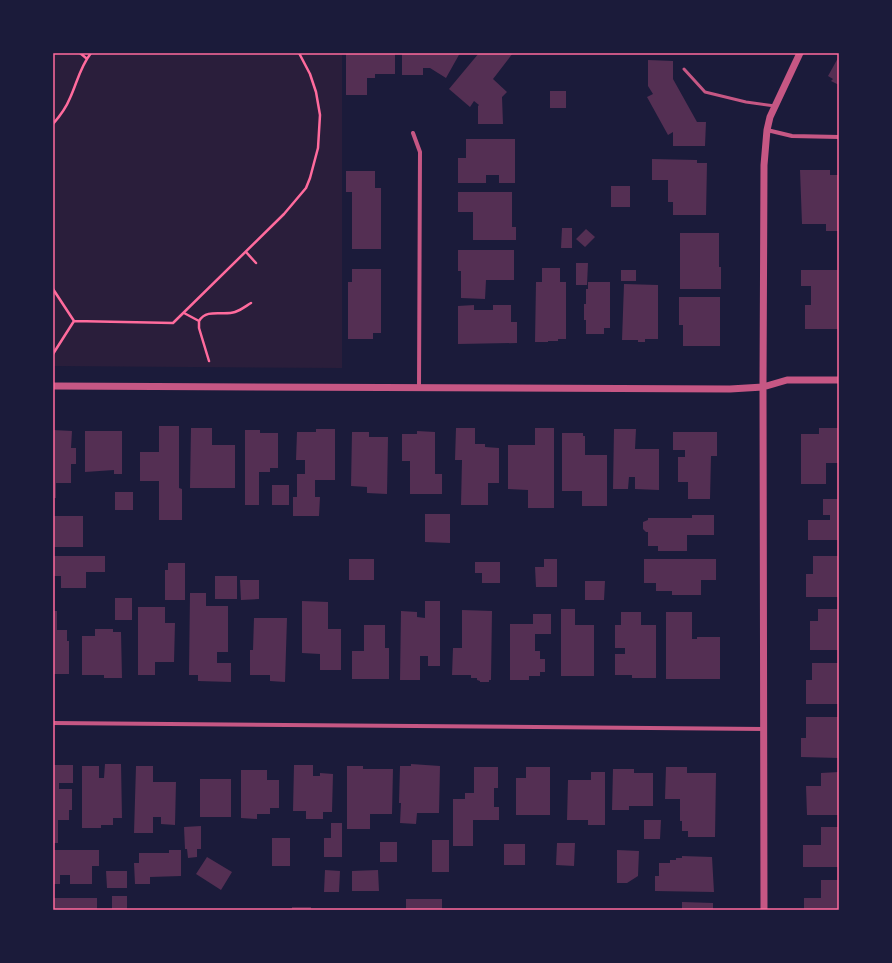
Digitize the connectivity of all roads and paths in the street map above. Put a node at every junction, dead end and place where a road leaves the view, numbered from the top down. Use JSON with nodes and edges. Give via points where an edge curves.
{"nodes":[{"id":1,"x":80,"y":53,"type":"edge"},
{"id":2,"x":90,"y":53,"type":"edge"},
{"id":3,"x":299,"y":53,"type":"edge"},
{"id":4,"x":800,"y":53,"type":"edge"},
{"id":5,"x":86,"y":58,"type":"junction"},
{"id":6,"x":684,"y":69,"type":"dead end"},
{"id":7,"x":775,"y":106,"type":"junction"},
{"id":8,"x":53,"y":124,"type":"edge"},
{"id":9,"x":767,"y":130,"type":"junction"},
{"id":10,"x":413,"y":133,"type":"dead end"},
{"id":11,"x":839,"y":137,"type":"edge"},
{"id":12,"x":246,"y":252,"type":"junction"},
{"id":13,"x":256,"y":263,"type":"dead end"},
{"id":14,"x":53,"y":289,"type":"edge"},
{"id":15,"x":252,"y":303,"type":"dead end"},
{"id":16,"x":184,"y":313,"type":"junction"},
{"id":17,"x":74,"y":321,"type":"junction"},
{"id":18,"x":199,"y":321,"type":"junction"},
{"id":19,"x":53,"y":351,"type":"edge"},
{"id":20,"x":209,"y":361,"type":"dead end"},
{"id":21,"x":839,"y":380,"type":"edge"},
{"id":22,"x":53,"y":386,"type":"edge"},
{"id":23,"x":418,"y":387,"type":"junction"},
{"id":24,"x":763,"y":387,"type":"junction"},
{"id":25,"x":53,"y":723,"type":"edge"},
{"id":26,"x":764,"y":729,"type":"junction"},
{"id":27,"x":764,"y":910,"type":"edge"}],
"edges":[{"from":1,"to":5,"type":"path"},
{"from":2,"to":5,"type":"path"},
{"from":3,"to":12,"type":"path","via":[[310,74],[320,115],[314,165],[306,188],[298,199]]},
{"from":4,"to":7,"type":"street"},
{"from":5,"to":8,"type":"path","via":[[70,98]]},
{"from":6,"to":7,"type":"lane","via":[[705,92]]},
{"from":7,"to":9,"type":"street"},
{"from":9,"to":11,"type":"street","via":[[792,136]]},
{"from":9,"to":24,"type":"street","via":[[764,165]]},
{"from":10,"to":23,"type":"street","via":[[420,152]]},
{"from":12,"to":13,"type":"path"},
{"from":12,"to":16,"type":"path"},
{"from":14,"to":17,"type":"path"},
{"from":15,"to":18,"type":"path","via":[[234,312],[208,314]]},
{"from":16,"to":17,"type":"path","via":[[174,323]]},
{"from":16,"to":18,"type":"path"},
{"from":17,"to":19,"type":"path"},
{"from":18,"to":20,"type":"path"},
{"from":21,"to":24,"type":"street","via":[[787,380]]},
{"from":22,"to":23,"type":"street"},
{"from":23,"to":24,"type":"street"},
{"from":24,"to":26,"type":"street"},
{"from":25,"to":26,"type":"street"},
{"from":26,"to":27,"type":"street"}]}
